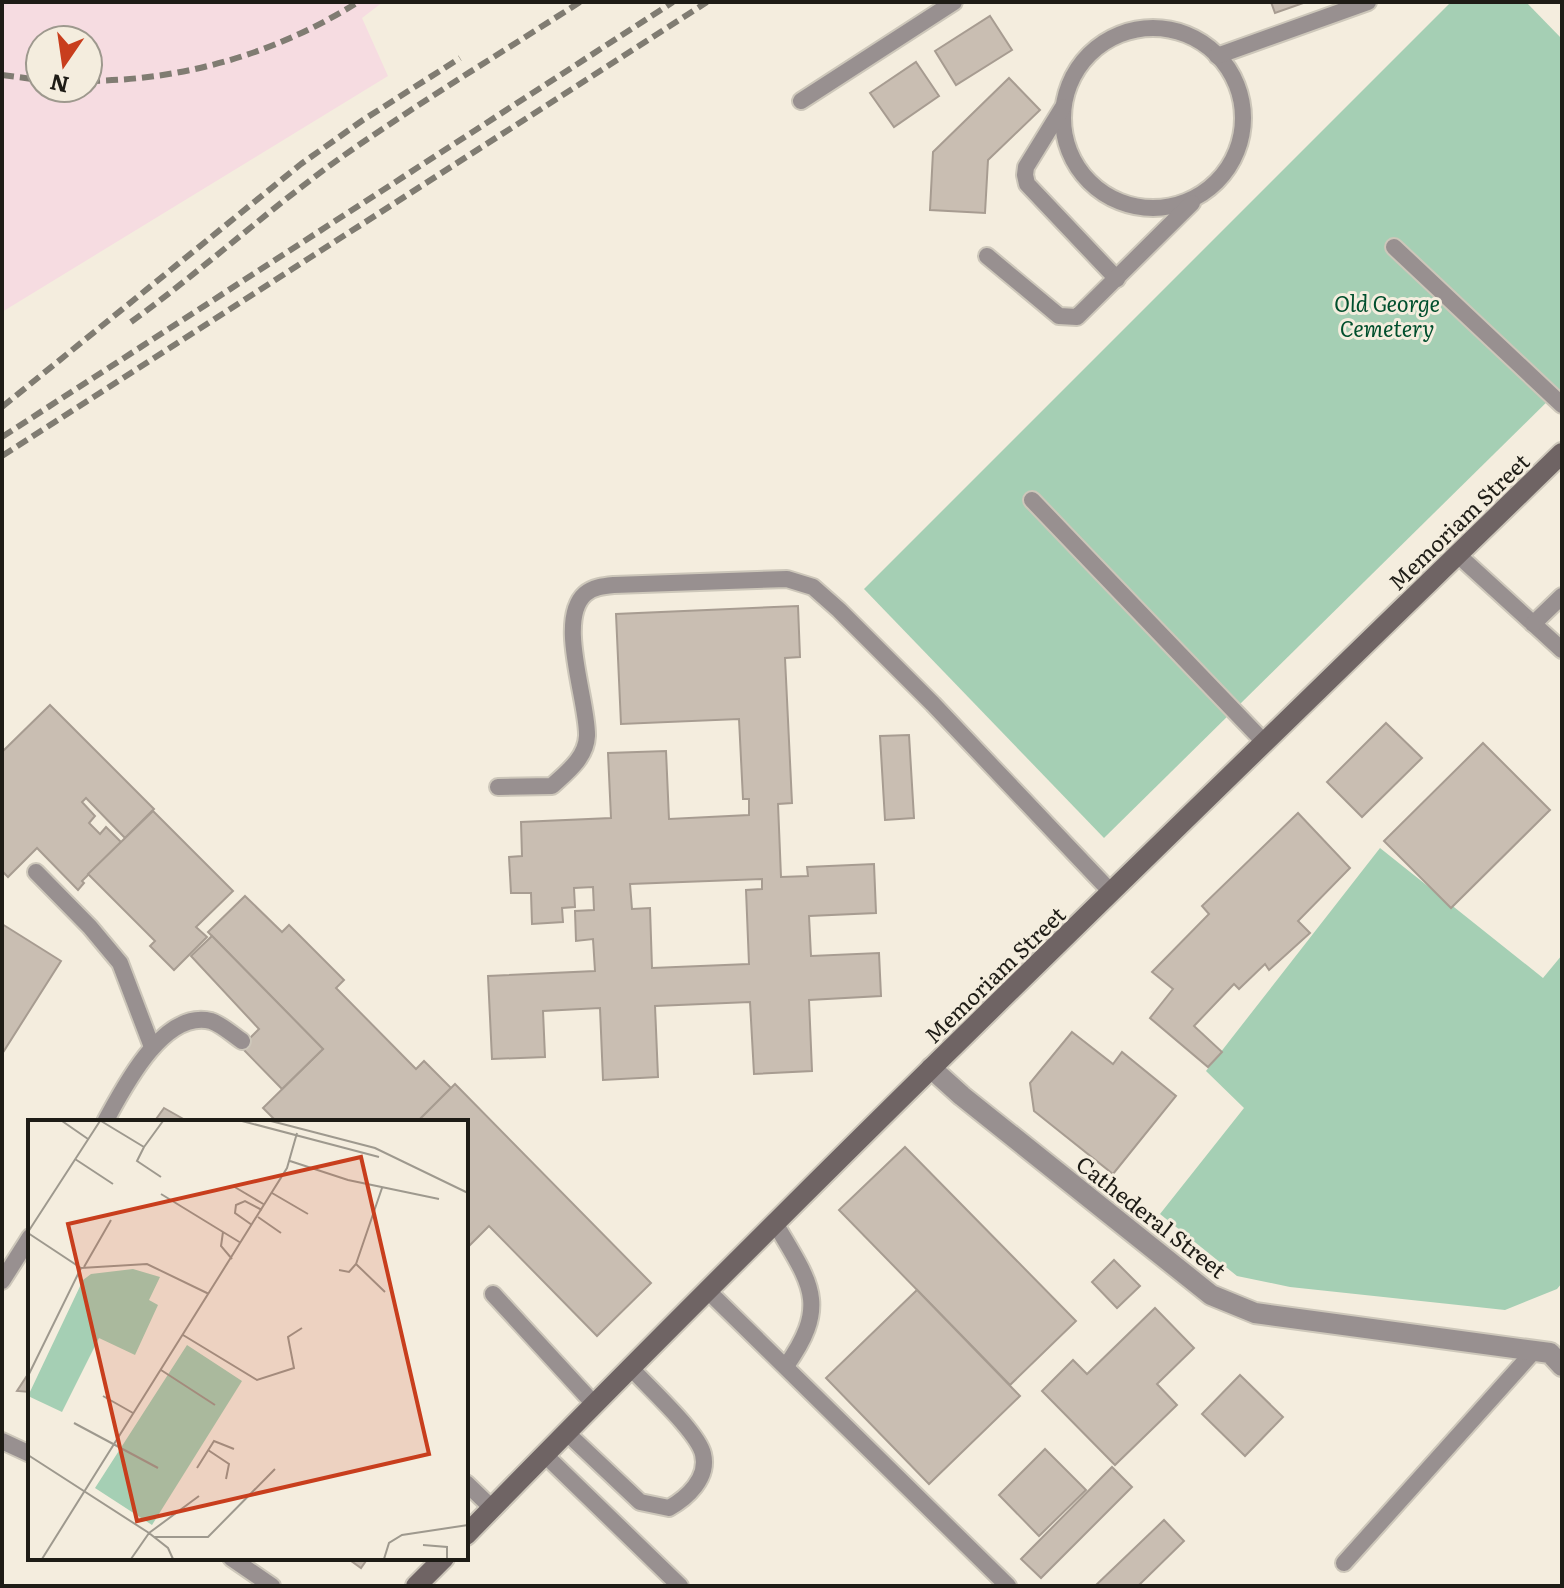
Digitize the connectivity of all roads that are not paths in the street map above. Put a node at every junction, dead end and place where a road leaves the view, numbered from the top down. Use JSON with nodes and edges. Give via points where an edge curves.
{"nodes":[{"id":1,"x":954,"y":2,"type":"edge"},
{"id":2,"x":1368,"y":2,"type":"edge"},
{"id":3,"x":1217,"y":56,"type":"junction"},
{"id":4,"x":801,"y":101,"type":"dead end"},
{"id":5,"x":1063,"y":107,"type":"junction"},
{"id":6,"x":1200,"y":195,"type":"junction"},
{"id":7,"x":1394,"y":247,"type":"dead end"},
{"id":8,"x":987,"y":256,"type":"dead end"},
{"id":9,"x":1117,"y":279,"type":"junction"},
{"id":10,"x":1562,"y":405,"type":"edge"},
{"id":11,"x":1562,"y":453,"type":"edge"},
{"id":12,"x":1032,"y":500,"type":"dead end"},
{"id":13,"x":1458,"y":555,"type":"junction"},
{"id":14,"x":1562,"y":596,"type":"edge"},
{"id":15,"x":1533,"y":624,"type":"junction"},
{"id":16,"x":1562,"y":650,"type":"edge"},
{"id":17,"x":1264,"y":742,"type":"junction"},
{"id":18,"x":498,"y":787,"type":"dead end"},
{"id":19,"x":36,"y":872,"type":"dead end"},
{"id":20,"x":1112,"y":893,"type":"junction"},
{"id":21,"x":242,"y":1041,"type":"dead end"},
{"id":22,"x":152,"y":1047,"type":"junction"},
{"id":23,"x":931,"y":1068,"type":"junction"},
{"id":24,"x":106,"y":1120,"type":"edge"},
{"id":25,"x":775,"y":1223,"type":"junction"},
{"id":26,"x":28,"y":1240,"type":"edge"},
{"id":27,"x":2,"y":1281,"type":"edge"},
{"id":28,"x":708,"y":1291,"type":"junction"},
{"id":29,"x":493,"y":1294,"type":"dead end"},
{"id":30,"x":1552,"y":1352,"type":"edge"},
{"id":31,"x":786,"y":1366,"type":"junction"},
{"id":32,"x":631,"y":1368,"type":"junction"},
{"id":33,"x":594,"y":1404,"type":"junction"},
{"id":34,"x":566,"y":1432,"type":"junction"},
{"id":35,"x":2,"y":1441,"type":"edge"},
{"id":36,"x":28,"y":1453,"type":"edge"},
{"id":37,"x":544,"y":1454,"type":"junction"},
{"id":38,"x":468,"y":1485,"type":"edge"},
{"id":39,"x":492,"y":1508,"type":"junction"},
{"id":40,"x":468,"y":1533,"type":"edge"},
{"id":41,"x":234,"y":1560,"type":"edge"},
{"id":42,"x":442,"y":1560,"type":"edge"},
{"id":43,"x":1344,"y":1563,"type":"dead end"},
{"id":44,"x":272,"y":1586,"type":"edge"},
{"id":45,"x":416,"y":1586,"type":"edge"},
{"id":46,"x":680,"y":1586,"type":"edge"},
{"id":47,"x":1008,"y":1586,"type":"edge"}],
"edges":[{"from":1,"to":4,"type":"lane"},
{"from":2,"to":3,"type":"lane"},
{"from":3,"to":5,"type":"lane","via":[[1184,34],[1144,29],[1124,33],[1083,62]]},
{"from":3,"to":6,"type":"lane","via":[[1239,90],[1243,130],[1229,167]]},
{"from":5,"to":6,"type":"lane","via":[[1067,147],[1088,181],[1104,194],[1142,208],[1182,204]]},
{"from":5,"to":9,"type":"lane","via":[[1026,167],[1027,184]]},
{"from":6,"to":9,"type":"lane"},
{"from":7,"to":10,"type":"lane"},
{"from":8,"to":9,"type":"lane","via":[[1067,318],[1077,317]]},
{"from":11,"to":13,"type":"street","name":"Memoriam Street"},
{"from":12,"to":17,"type":"lane"},
{"from":13,"to":15,"type":"lane"},
{"from":13,"to":17,"type":"street","name":"Memoriam Street"},
{"from":14,"to":15,"type":"lane"},
{"from":15,"to":16,"type":"lane"},
{"from":17,"to":20,"type":"street","name":"Memoriam Street"},
{"from":18,"to":20,"type":"lane","via":[[552,786],[580,759],[587,737],[574,619],[576,605],[586,593],[614,585],[787,579],[825,596]]},
{"from":19,"to":22,"type":"lane","via":[[120,963]]},
{"from":20,"to":23,"type":"street","name":"Memoriam Street"},
{"from":21,"to":22,"type":"lane","via":[[213,1022],[197,1020],[181,1024]]},
{"from":22,"to":24,"type":"lane"},
{"from":23,"to":25,"type":"street","name":"Memoriam Street"},
{"from":23,"to":30,"type":"street","name":"Cathederal Street","via":[[1211,1295],[1255,1313]]},
{"from":25,"to":28,"type":"street","name":"Memoriam Street"},
{"from":25,"to":31,"type":"lane","via":[[813,1299],[808,1329]]},
{"from":26,"to":27,"type":"lane"},
{"from":28,"to":31,"type":"lane"},
{"from":28,"to":32,"type":"street","name":"Memoriam Street"},
{"from":29,"to":33,"type":"lane"},
{"from":30,"to":43,"type":"lane"},
{"from":31,"to":47,"type":"lane"},
{"from":32,"to":33,"type":"street","name":"Memoriam Street"},
{"from":32,"to":34,"type":"lane","via":[[702,1450],[701,1476],[692,1492],[669,1508],[640,1502]]},
{"from":33,"to":34,"type":"street","name":"Memoriam Street"},
{"from":34,"to":37,"type":"street","name":"Memoriam Street"},
{"from":35,"to":36,"type":"lane"},
{"from":37,"to":39,"type":"street","name":"Memoriam Street"},
{"from":37,"to":46,"type":"lane"},
{"from":38,"to":39,"type":"lane"},
{"from":39,"to":40,"type":"street","name":"Memoriam Street"},
{"from":41,"to":44,"type":"lane"},
{"from":42,"to":45,"type":"street"}]}
